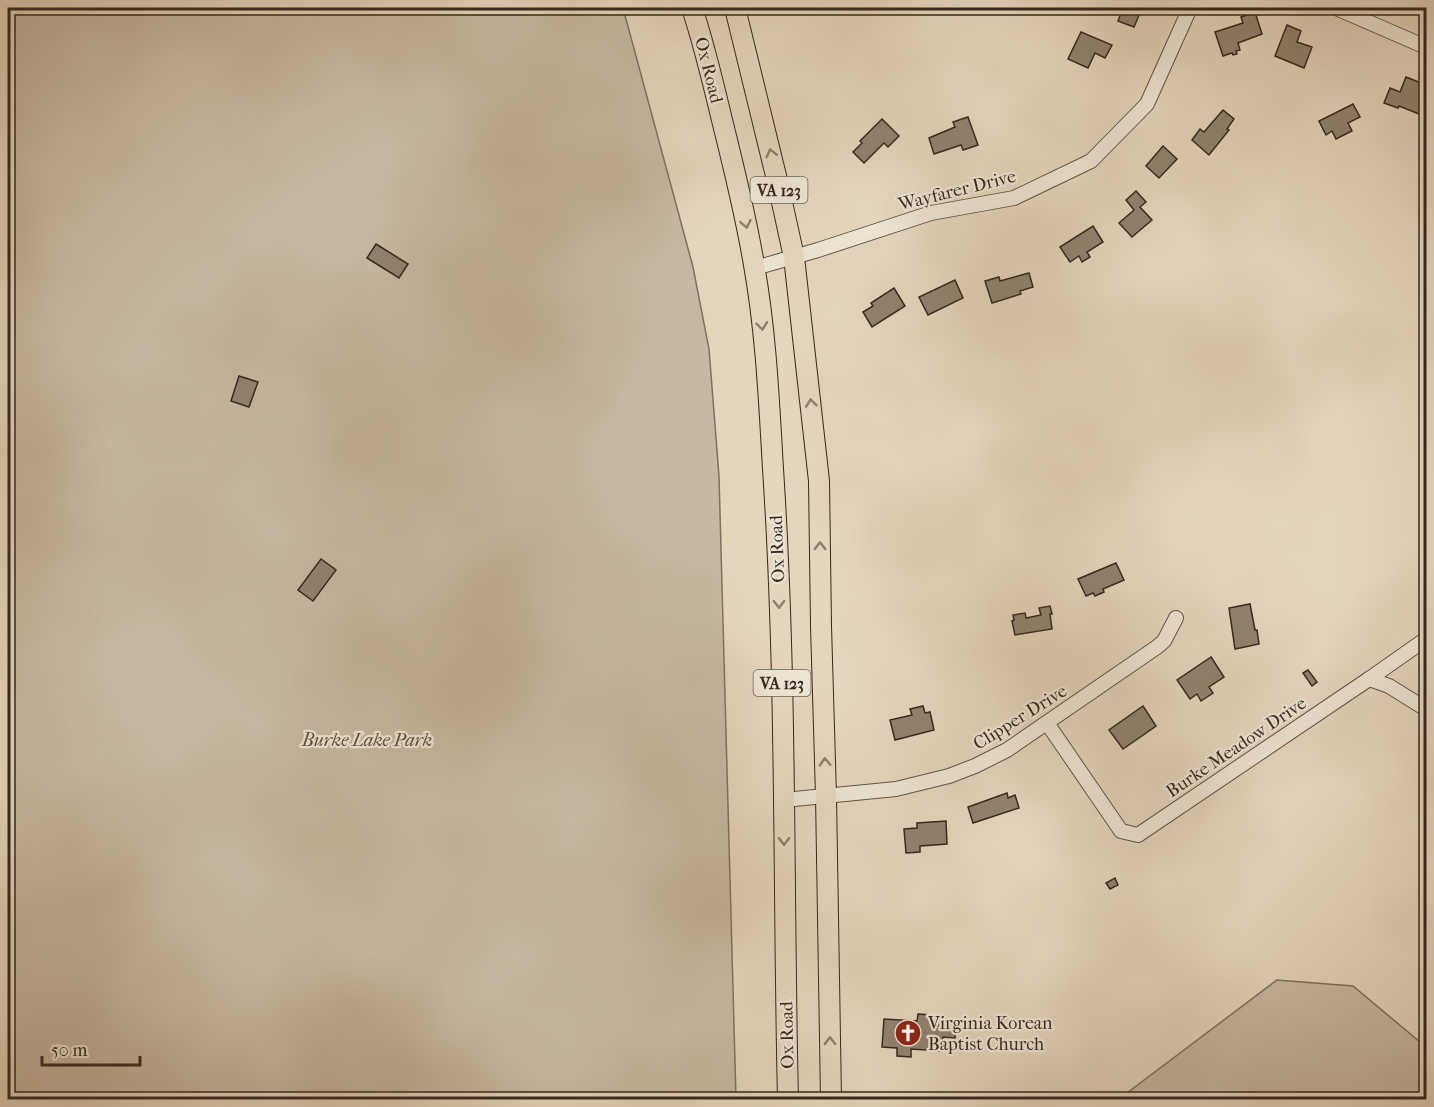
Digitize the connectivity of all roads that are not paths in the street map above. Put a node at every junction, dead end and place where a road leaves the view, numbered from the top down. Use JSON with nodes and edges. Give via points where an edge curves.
{"nodes":[{"id":1,"x":692,"y":8,"type":"edge"},
{"id":2,"x":735,"y":8,"type":"edge"},
{"id":3,"x":1190,"y":8,"type":"edge"},
{"id":4,"x":1336,"y":8,"type":"edge"},
{"id":5,"x":1426,"y":47,"type":"edge"},
{"id":6,"x":794,"y":257,"type":"junction"},
{"id":7,"x":755,"y":268,"type":"junction"},
{"id":8,"x":1176,"y":618,"type":"dead end"},
{"id":9,"x":1426,"y":639,"type":"edge"},
{"id":10,"x":1370,"y":680,"type":"junction"},
{"id":11,"x":1426,"y":709,"type":"edge"},
{"id":12,"x":1047,"y":723,"type":"junction"},
{"id":13,"x":826,"y":796,"type":"junction"},
{"id":14,"x":784,"y":800,"type":"junction"},
{"id":15,"x":788,"y":1100,"type":"edge"},
{"id":16,"x":831,"y":1100,"type":"edge"}],
"edges":[{"from":1,"to":7,"type":"highway","name":"Ox Road","number":"VA 123","one_way":true,"via":[[741,195]]},
{"from":6,"to":2,"type":"highway","number":"VA 123","one_way":true},
{"from":3,"to":6,"type":"street","name":"Wayfarer Drive","via":[[1147,104],[1091,161],[1014,198],[931,213]]},
{"from":4,"to":5,"type":"street"},
{"from":6,"to":7,"type":"street","name":"Wayfarer Drive"},
{"from":13,"to":6,"type":"highway","number":"VA 123","one_way":true,"via":[[819,481]]},
{"from":7,"to":14,"type":"highway","name":"Ox Road","number":"VA 123","one_way":true,"via":[[778,532]]},
{"from":8,"to":12,"type":"street","name":"Clipper Drive","via":[[1158,647]]},
{"from":9,"to":10,"type":"street","name":"Burke Meadow Drive"},
{"from":10,"to":11,"type":"street","via":[[1389,686]]},
{"from":10,"to":12,"type":"street","name":"Burke Meadow Drive","via":[[1138,835],[1121,831]]},
{"from":12,"to":13,"type":"street","name":"Clipper Drive","via":[[1007,750],[949,776],[896,789]]},
{"from":13,"to":14,"type":"street","name":"Clipper Drive"},
{"from":16,"to":13,"type":"highway","number":"VA 123","one_way":true},
{"from":14,"to":15,"type":"highway","name":"Ox Road","number":"VA 123","one_way":true}]}
